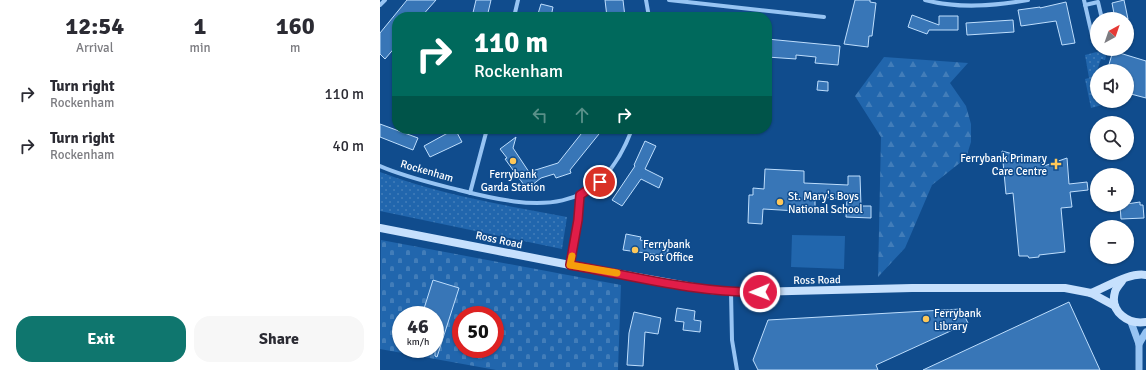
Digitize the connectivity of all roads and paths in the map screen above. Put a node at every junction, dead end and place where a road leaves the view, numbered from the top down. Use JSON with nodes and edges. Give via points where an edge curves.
{"nodes":[{"id":1,"x":384,"y":0,"type":"edge"},
{"id":2,"x":518,"y":0,"type":"edge"},
{"id":3,"x":646,"y":0,"type":"edge"},
{"id":4,"x":669,"y":0,"type":"edge"},
{"id":5,"x":925,"y":0,"type":"edge"},
{"id":6,"x":1028,"y":0,"type":"edge"},
{"id":7,"x":701,"y":2,"type":"edge"},
{"id":8,"x":1084,"y":2,"type":"edge"},
{"id":9,"x":380,"y":5,"type":"edge"},
{"id":10,"x":515,"y":12,"type":"edge"},
{"id":11,"x":648,"y":12,"type":"edge"},
{"id":12,"x":1100,"y":12,"type":"edge"},
{"id":13,"x":824,"y":17,"type":"dead end"},
{"id":14,"x":1090,"y":27,"type":"edge"},
{"id":15,"x":486,"y":134,"type":"edge"},
{"id":16,"x":630,"y":134,"type":"edge"},
{"id":17,"x":380,"y":166,"type":"edge"},
{"id":18,"x":470,"y":193,"type":"junction"},
{"id":19,"x":580,"y":195,"type":"junction"},
{"id":20,"x":380,"y":228,"type":"edge"},
{"id":21,"x":570,"y":265,"type":"junction"},
{"id":22,"x":1146,"y":275,"type":"edge"},
{"id":23,"x":1122,"y":281,"type":"junction"},
{"id":24,"x":731,"y":292,"type":"junction"},
{"id":25,"x":1091,"y":294,"type":"junction"},
{"id":26,"x":1115,"y":306,"type":"junction"},
{"id":27,"x":1131,"y":322,"type":"junction"},
{"id":28,"x":1146,"y":322,"type":"edge"},
{"id":29,"x":1146,"y":332,"type":"edge"},
{"id":30,"x":1139,"y":344,"type":"junction"},
{"id":31,"x":737,"y":370,"type":"edge"},
{"id":32,"x":1139,"y":370,"type":"edge"}],
"edges":[{"from":1,"to":9,"type":"street"},
{"from":2,"to":10,"type":"street"},
{"from":3,"to":11,"type":"street"},
{"from":4,"to":7,"type":"street"},
{"from":5,"to":6,"type":"street","via":[[943,5],[975,6]]},
{"from":7,"to":13,"type":"street"},
{"from":8,"to":12,"type":"street","via":[[1098,2]]},
{"from":8,"to":14,"type":"street"},
{"from":15,"to":18,"type":"street"},
{"from":16,"to":19,"type":"street","name":"Rockenham","via":[[612,170],[600,182]]},
{"from":17,"to":18,"type":"street","name":"Rockenham","via":[[416,179]]},
{"from":18,"to":19,"type":"street","name":"Rockenham","via":[[515,202],[535,203],[565,200]]},
{"from":19,"to":21,"type":"street"},
{"from":20,"to":21,"type":"main road","name":"Ross Road"},
{"from":21,"to":24,"type":"main road","name":"Ross Road"},
{"from":22,"to":23,"type":"main road","via":[[1129,276]]},
{"from":23,"to":25,"type":"main road"},
{"from":23,"to":26,"type":"main road","via":[[1115,291]]},
{"from":24,"to":25,"type":"main road","name":"Ross Road","via":[[1022,287],[1065,288]]},
{"from":24,"to":31,"type":"street","via":[[732,340]]},
{"from":25,"to":26,"type":"main road","name":"Ross Road"},
{"from":26,"to":27,"type":"main road","via":[[1120,315]]},
{"from":27,"to":28,"type":"main road"},
{"from":27,"to":30,"type":"street"},
{"from":29,"to":30,"type":"street"},
{"from":30,"to":32,"type":"street"}]}
